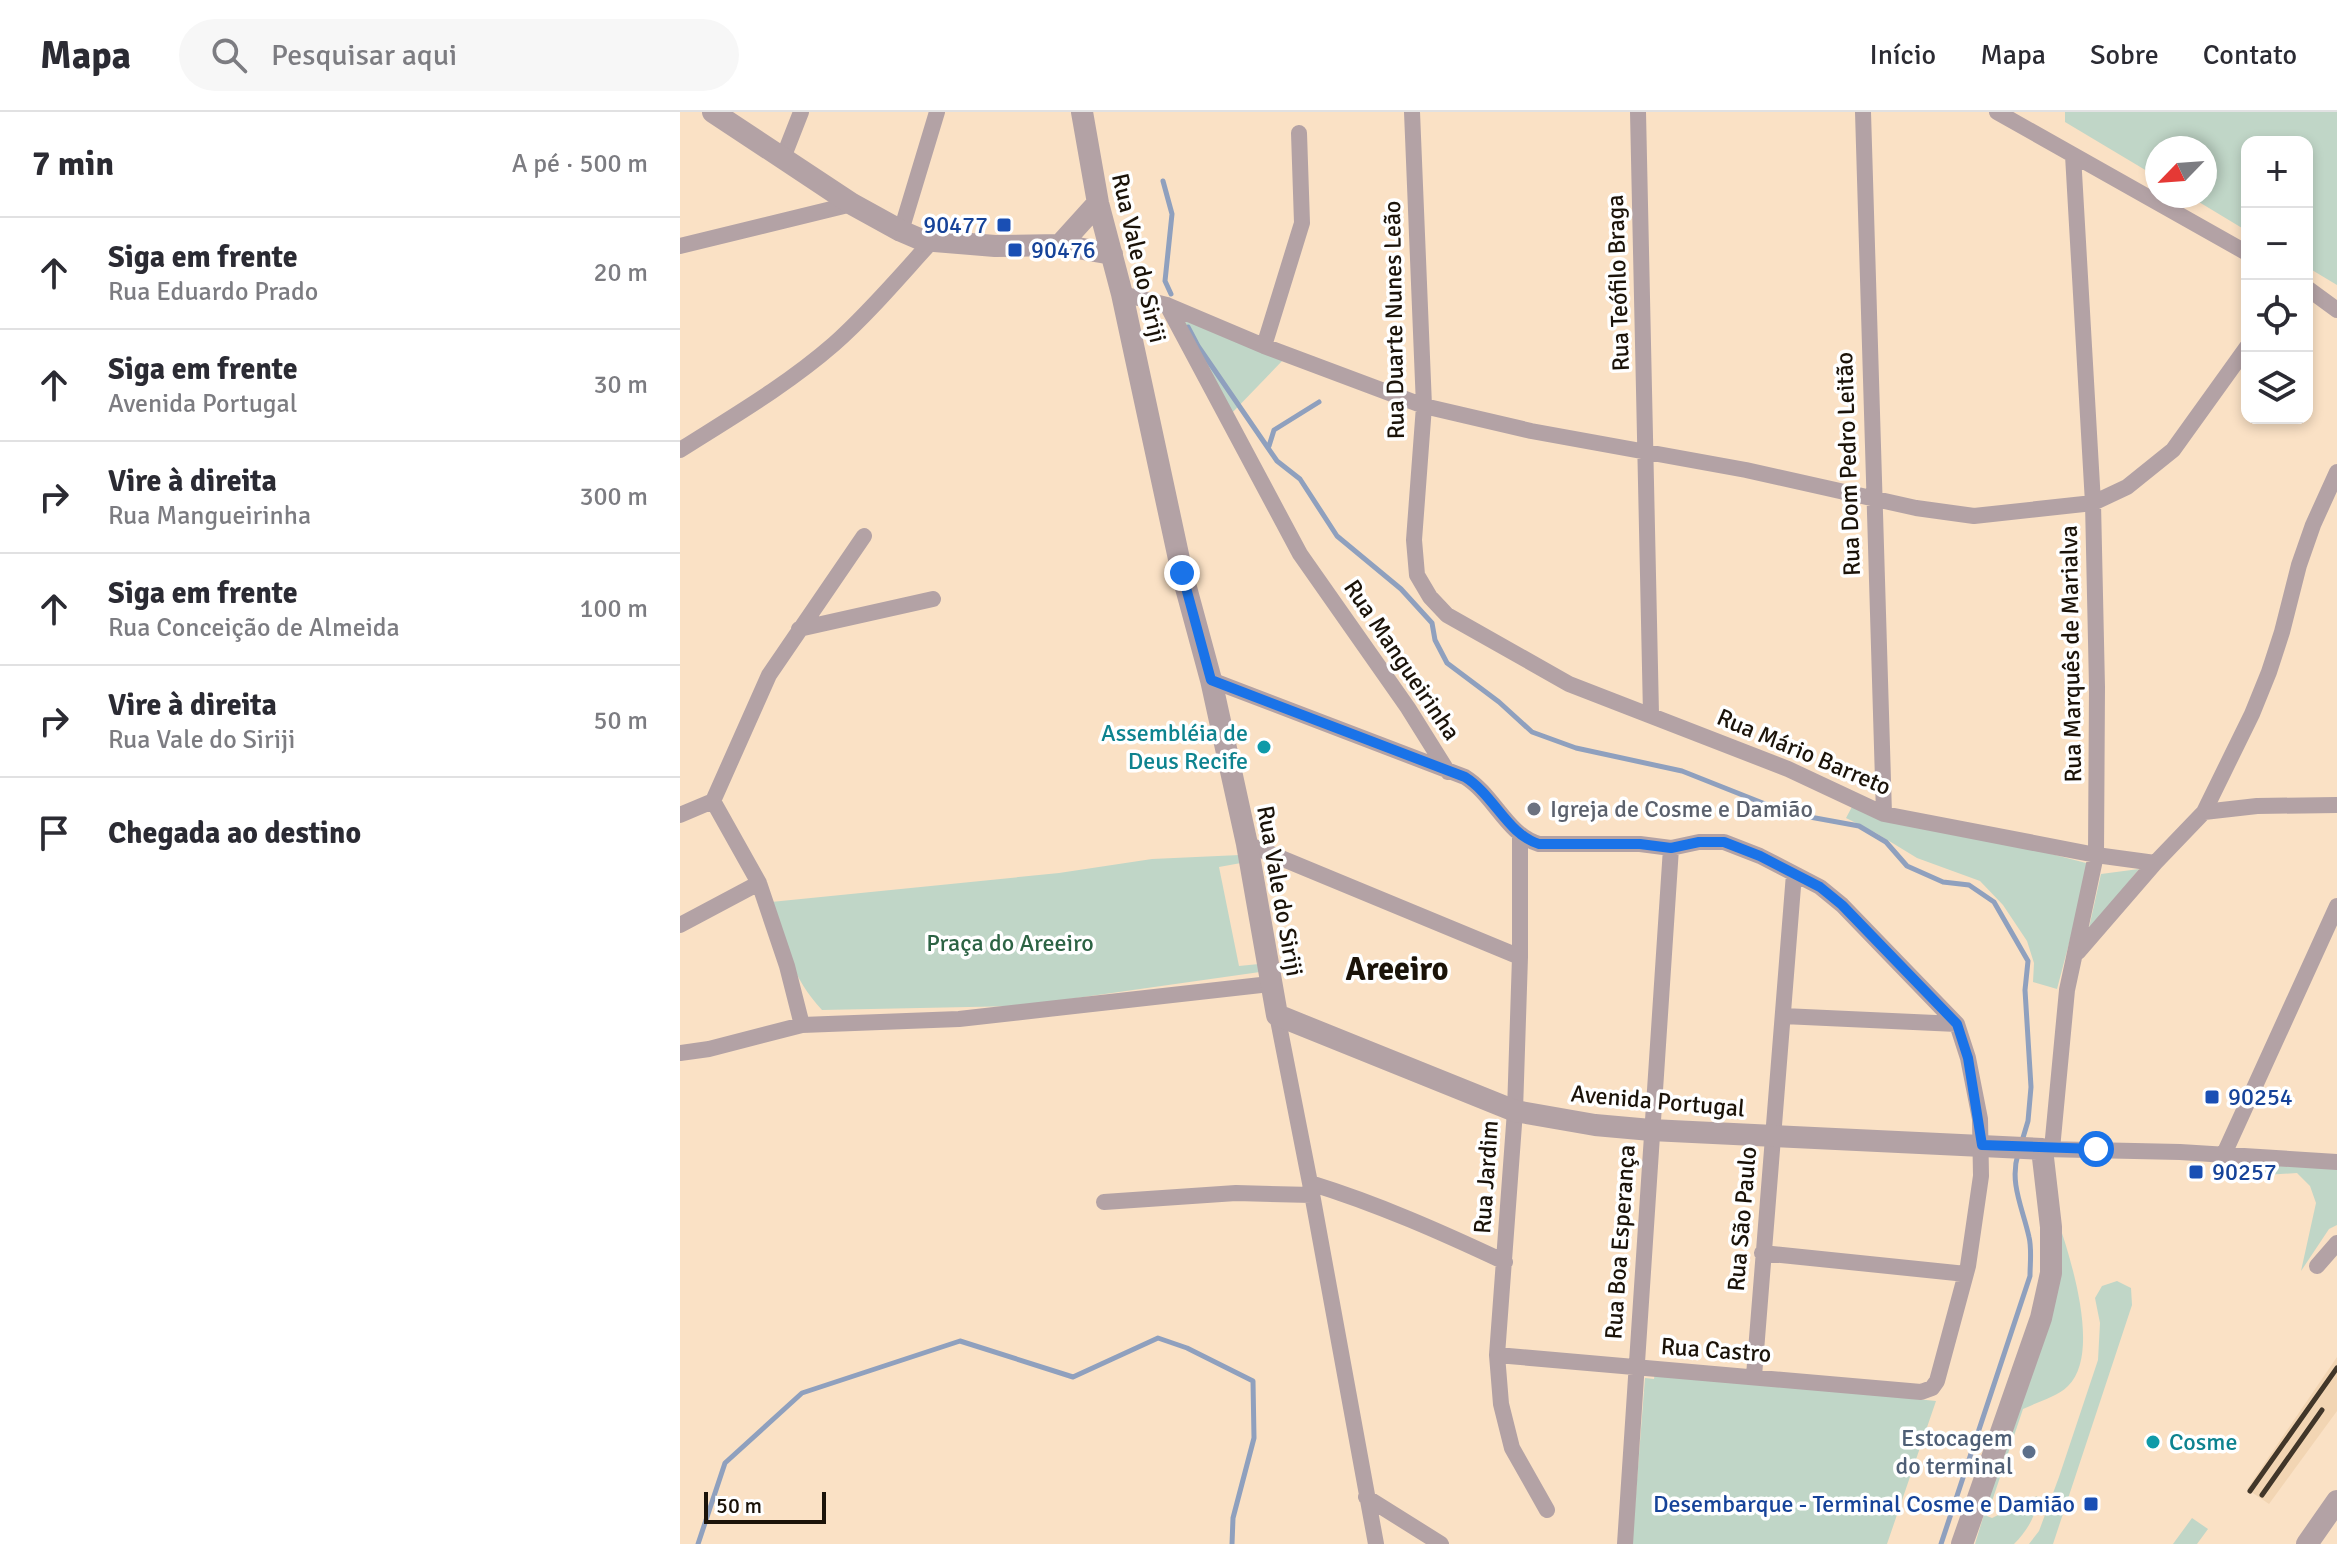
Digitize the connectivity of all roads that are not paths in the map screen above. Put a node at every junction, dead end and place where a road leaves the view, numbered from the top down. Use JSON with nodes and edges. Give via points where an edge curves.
{"nodes":[{"id":1,"x":713,"y":112,"type":"edge"},
{"id":2,"x":801,"y":112,"type":"edge"},
{"id":3,"x":937,"y":112,"type":"edge"},
{"id":4,"x":1082,"y":112,"type":"edge"},
{"id":5,"x":1412,"y":112,"type":"edge"},
{"id":6,"x":1638,"y":112,"type":"edge"},
{"id":7,"x":1863,"y":112,"type":"edge"},
{"id":8,"x":1997,"y":112,"type":"edge"},
{"id":9,"x":1299,"y":133,"type":"dead end"},
{"id":10,"x":2073,"y":155,"type":"junction"},
{"id":11,"x":783,"y":158,"type":"junction"},
{"id":12,"x":1098,"y":203,"type":"junction"},
{"id":13,"x":852,"y":204,"type":"junction"},
{"id":14,"x":901,"y":231,"type":"junction"},
{"id":15,"x":932,"y":241,"type":"junction"},
{"id":16,"x":1060,"y":245,"type":"junction"},
{"id":17,"x":680,"y":246,"type":"edge"},
{"id":18,"x":2241,"y":250,"type":"edge"},
{"id":19,"x":1112,"y":254,"type":"junction"},
{"id":20,"x":2313,"y":292,"type":"edge"},
{"id":21,"x":1122,"y":294,"type":"junction"},
{"id":22,"x":1167,"y":305,"type":"junction"},
{"id":23,"x":2337,"y":310,"type":"edge"},
{"id":24,"x":1264,"y":346,"type":"junction"},
{"id":25,"x":2243,"y":352,"type":"edge"},
{"id":26,"x":1424,"y":406,"type":"junction"},
{"id":27,"x":680,"y":450,"type":"edge"},
{"id":28,"x":1647,"y":453,"type":"junction"},
{"id":29,"x":2337,"y":472,"type":"edge"},
{"id":30,"x":1873,"y":497,"type":"junction"},
{"id":31,"x":2093,"y":503,"type":"junction"},
{"id":32,"x":864,"y":536,"type":"dead end"},
{"id":33,"x":1417,"y":575,"type":"joint"},
{"id":34,"x":933,"y":599,"type":"dead end"},
{"id":35,"x":799,"y":629,"type":"junction"},
{"id":36,"x":1211,"y":680,"type":"junction"},
{"id":37,"x":1651,"y":714,"type":"junction"},
{"id":38,"x":1448,"y":772,"type":"junction"},
{"id":39,"x":713,"y":801,"type":"junction"},
{"id":40,"x":2337,"y":805,"type":"edge"},
{"id":41,"x":2204,"y":812,"type":"junction"},
{"id":42,"x":1884,"y":814,"type":"junction"},
{"id":43,"x":680,"y":815,"type":"edge"},
{"id":44,"x":1520,"y":835,"type":"junction"},
{"id":45,"x":1247,"y":844,"type":"junction"},
{"id":46,"x":1671,"y":848,"type":"junction"},
{"id":47,"x":2096,"y":855,"type":"junction"},
{"id":48,"x":2155,"y":863,"type":"junction"},
{"id":49,"x":1794,"y":874,"type":"junction"},
{"id":50,"x":759,"y":883,"type":"junction"},
{"id":51,"x":2337,"y":906,"type":"edge"},
{"id":52,"x":680,"y":925,"type":"edge"},
{"id":53,"x":1520,"y":957,"type":"junction"},
{"id":54,"x":2075,"y":957,"type":"junction"},
{"id":55,"x":1270,"y":984,"type":"junction"},
{"id":56,"x":1277,"y":1015,"type":"junction"},
{"id":57,"x":1783,"y":1016,"type":"junction"},
{"id":58,"x":1957,"y":1024,"type":"junction"},
{"id":59,"x":802,"y":1025,"type":"junction"},
{"id":60,"x":680,"y":1053,"type":"edge"},
{"id":61,"x":1515,"y":1111,"type":"junction"},
{"id":62,"x":1651,"y":1130,"type":"junction"},
{"id":63,"x":1773,"y":1137,"type":"junction"},
{"id":64,"x":1982,"y":1145,"type":"junction"},
{"id":65,"x":2031,"y":1148,"type":"junction"},
{"id":66,"x":2224,"y":1154,"type":"junction"},
{"id":67,"x":2337,"y":1162,"type":"edge"},
{"id":68,"x":1311,"y":1189,"type":"junction"},
{"id":69,"x":1104,"y":1202,"type":"dead end"},
{"id":70,"x":2337,"y":1243,"type":"edge"},
{"id":71,"x":1762,"y":1253,"type":"junction"},
{"id":72,"x":1505,"y":1262,"type":"junction"},
{"id":73,"x":2317,"y":1266,"type":"dead end"},
{"id":74,"x":1966,"y":1274,"type":"junction"},
{"id":75,"x":1497,"y":1355,"type":"junction"},
{"id":76,"x":1636,"y":1369,"type":"junction"},
{"id":77,"x":1754,"y":1376,"type":"junction"},
{"id":78,"x":1366,"y":1497,"type":"junction"},
{"id":79,"x":2337,"y":1501,"type":"edge"},
{"id":80,"x":1547,"y":1510,"type":"dead end"},
{"id":81,"x":1376,"y":1544,"type":"edge"},
{"id":82,"x":1441,"y":1544,"type":"edge"},
{"id":83,"x":1625,"y":1544,"type":"edge"},
{"id":84,"x":1962,"y":1544,"type":"edge"},
{"id":85,"x":2307,"y":1544,"type":"edge"}],
"edges":[{"from":1,"to":11,"type":"street"},
{"from":2,"to":11,"type":"street"},
{"from":3,"to":14,"type":"street"},
{"from":4,"to":12,"type":"street","name":"Rua Vale do Siriji"},
{"from":5,"to":26,"type":"street","name":"Rua Duarte Nunes Leão"},
{"from":6,"to":28,"type":"street","name":"Rua Teófilo Braga"},
{"from":7,"to":30,"type":"street","name":"Rua Dom Pedro Leitão"},
{"from":8,"to":10,"type":"street"},
{"from":9,"to":24,"type":"street","via":[[1302,223]]},
{"from":10,"to":18,"type":"street"},
{"from":10,"to":31,"type":"street","name":"Rua Marquês de Marialva"},
{"from":11,"to":13,"type":"street"},
{"from":12,"to":16,"type":"street"},
{"from":12,"to":19,"type":"street","name":"Rua Vale do Siriji"},
{"from":13,"to":14,"type":"street"},
{"from":13,"to":17,"type":"street"},
{"from":14,"to":15,"type":"street"},
{"from":15,"to":16,"type":"street"},
{"from":15,"to":27,"type":"street","via":[[832,346]]},
{"from":16,"to":19,"type":"street"},
{"from":19,"to":21,"type":"street","name":"Rua Vale do Siriji"},
{"from":20,"to":23,"type":"street"},
{"from":21,"to":22,"type":"street"},
{"from":21,"to":36,"type":"street","name":"Rua Vale do Siriji","via":[[1182,573]]},
{"from":22,"to":24,"type":"street"},
{"from":22,"to":38,"type":"street","name":"Rua Mangueirinha","via":[[1300,554]]},
{"from":24,"to":26,"type":"street"},
{"from":25,"to":31,"type":"street","via":[[2173,450],[2127,487]]},
{"from":26,"to":28,"type":"street"},
{"from":26,"to":33,"type":"street","name":"Rua Duarte Nunes Leão","via":[[1414,540]]},
{"from":28,"to":30,"type":"street"},
{"from":28,"to":37,"type":"street","name":"Rua Teófilo Braga"},
{"from":29,"to":41,"type":"street","via":[[2303,552],[2263,686]]},
{"from":30,"to":31,"type":"street","via":[[1974,516]]},
{"from":30,"to":42,"type":"street","name":"Rua Dom Pedro Leitão"},
{"from":31,"to":47,"type":"street","name":"Rua Marquês de Marialva"},
{"from":32,"to":35,"type":"street"},
{"from":33,"to":37,"type":"street","name":"Rua Mário Barreto","via":[[1447,615],[1474,632],[1569,684]]},
{"from":34,"to":35,"type":"street"},
{"from":35,"to":39,"type":"street","via":[[769,675]]},
{"from":36,"to":38,"type":"street"},
{"from":36,"to":45,"type":"street","name":"Rua Vale do Siriji"},
{"from":37,"to":42,"type":"street","name":"Rua Mário Barreto"},
{"from":38,"to":44,"type":"street","name":"Rua Mangueirinha","via":[[1486,792]]},
{"from":39,"to":43,"type":"street"},
{"from":39,"to":50,"type":"street"},
{"from":40,"to":41,"type":"street"},
{"from":41,"to":48,"type":"street"},
{"from":42,"to":47,"type":"street","name":"Rua Mário Barreto"},
{"from":44,"to":46,"type":"street","via":[[1539,844]]},
{"from":44,"to":53,"type":"street","name":"Rua Jardim"},
{"from":45,"to":53,"type":"street"},
{"from":45,"to":55,"type":"street","name":"Rua Vale do Siriji"},
{"from":46,"to":49,"type":"street","via":[[1724,842]]},
{"from":46,"to":62,"type":"street","name":"Rua Boa Esperança"},
{"from":47,"to":48,"type":"street","name":"Rua Mário Barreto"},
{"from":47,"to":54,"type":"street","name":"Rua Marquês de Marialva"},
{"from":48,"to":54,"type":"street"},
{"from":49,"to":57,"type":"street","name":"Rua São Paulo"},
{"from":49,"to":58,"type":"street","via":[[1842,905]]},
{"from":50,"to":52,"type":"street"},
{"from":50,"to":59,"type":"street"},
{"from":51,"to":66,"type":"street"},
{"from":53,"to":61,"type":"street","name":"Rua Jardim"},
{"from":54,"to":65,"type":"street","name":"Rua Marquês de Marialva"},
{"from":55,"to":56,"type":"street","name":"Rua Vale do Siriji"},
{"from":55,"to":59,"type":"street","via":[[959,1019]]},
{"from":56,"to":61,"type":"street","name":"Avenida Portugal"},
{"from":56,"to":68,"type":"street","name":"Rua Vale do Siriji"},
{"from":57,"to":58,"type":"street"},
{"from":57,"to":63,"type":"street","name":"Rua São Paulo"},
{"from":58,"to":64,"type":"street"},
{"from":59,"to":60,"type":"street"},
{"from":61,"to":62,"type":"street","name":"Avenida Portugal"},
{"from":61,"to":72,"type":"street","name":"Rua Jardim"},
{"from":62,"to":63,"type":"street","name":"Avenida Portugal"},
{"from":62,"to":76,"type":"street","name":"Rua Boa Esperança"},
{"from":63,"to":64,"type":"street","name":"Avenida Portugal"},
{"from":63,"to":71,"type":"street","name":"Rua São Paulo"},
{"from":64,"to":65,"type":"street","name":"Avenida Portugal"},
{"from":64,"to":74,"type":"street","via":[[1976,1228]]},
{"from":65,"to":66,"type":"street"},
{"from":65,"to":84,"type":"street","via":[[2051,1227],[2051,1273],[2041,1318]]},
{"from":66,"to":67,"type":"street"},
{"from":68,"to":69,"type":"street"},
{"from":68,"to":72,"type":"street","via":[[1362,1199]]},
{"from":68,"to":78,"type":"street","name":"Rua Vale do Siriji"},
{"from":70,"to":73,"type":"street"},
{"from":71,"to":74,"type":"street"},
{"from":71,"to":77,"type":"street","name":"Rua São Paulo"},
{"from":72,"to":75,"type":"street","name":"Rua Jardim"},
{"from":74,"to":77,"type":"street","name":"Rua Castro","via":[[1932,1388],[1921,1392]]},
{"from":75,"to":76,"type":"street","name":"Rua Castro"},
{"from":75,"to":80,"type":"street","name":"Rua Jardim","via":[[1512,1448]]},
{"from":76,"to":77,"type":"street","name":"Rua Castro"},
{"from":76,"to":83,"type":"street","name":"Rua Boa Esperança"},
{"from":78,"to":81,"type":"street","name":"Rua Vale do Siriji"},
{"from":78,"to":82,"type":"street"},
{"from":79,"to":85,"type":"street"}]}
